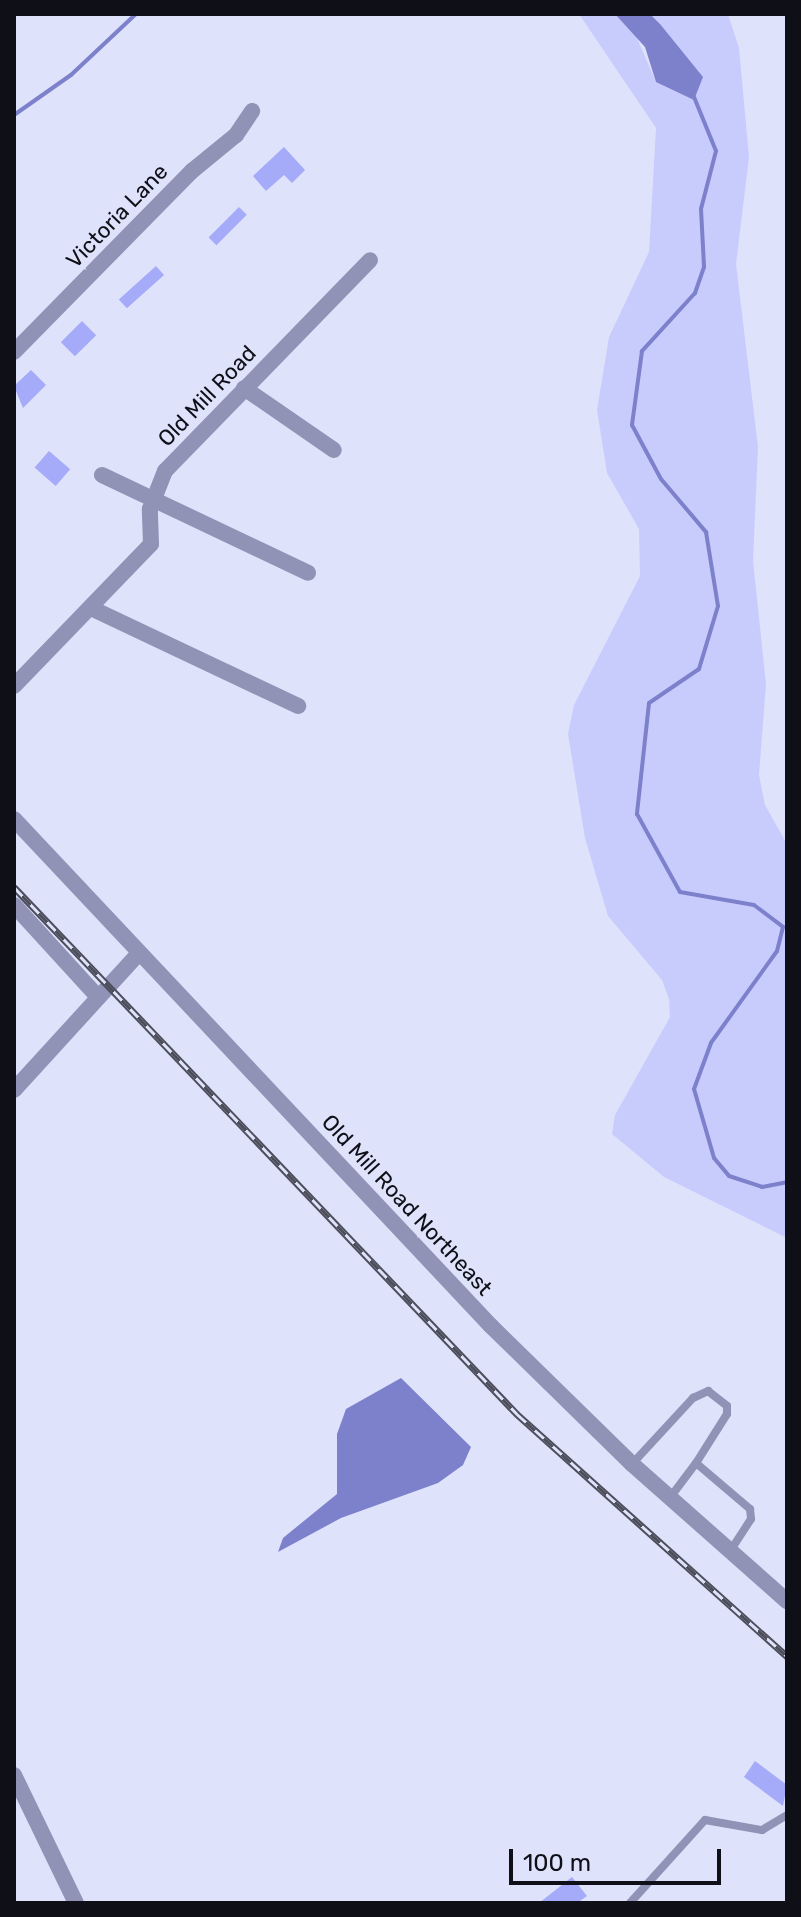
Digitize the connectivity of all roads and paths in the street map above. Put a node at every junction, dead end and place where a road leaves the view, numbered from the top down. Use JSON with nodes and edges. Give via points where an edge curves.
{"nodes":[{"id":1,"x":252,"y":111,"type":"dead end"},
{"id":2,"x":370,"y":260,"type":"dead end"},
{"id":3,"x":14,"y":352,"type":"edge"},
{"id":4,"x":244,"y":388,"type":"junction"},
{"id":5,"x":334,"y":450,"type":"dead end"},
{"id":6,"x":102,"y":475,"type":"dead end"},
{"id":7,"x":155,"y":496,"type":"junction"},
{"id":8,"x":308,"y":573,"type":"dead end"},
{"id":9,"x":93,"y":609,"type":"junction"},
{"id":10,"x":14,"y":686,"type":"edge"},
{"id":11,"x":298,"y":706,"type":"dead end"},
{"id":12,"x":14,"y":819,"type":"edge"},
{"id":13,"x":14,"y":905,"type":"edge"},
{"id":14,"x":138,"y":954,"type":"junction"},
{"id":15,"x":97,"y":996,"type":"junction"},
{"id":16,"x":14,"y":1090,"type":"edge"},
{"id":17,"x":696,"y":1463,"type":"junction"},
{"id":18,"x":632,"y":1464,"type":"junction"},
{"id":19,"x":669,"y":1499,"type":"junction"},
{"id":20,"x":729,"y":1552,"type":"junction"},
{"id":21,"x":787,"y":1601,"type":"edge"},
{"id":22,"x":14,"y":1775,"type":"edge"},
{"id":23,"x":787,"y":1815,"type":"edge"},
{"id":24,"x":76,"y":1903,"type":"edge"},
{"id":25,"x":630,"y":1903,"type":"edge"}],
"edges":[{"from":1,"to":3,"type":"street","name":"Victoria Lane","via":[[236,135],[192,171]]},
{"from":2,"to":4,"type":"street","name":"Old Mill Road"},
{"from":4,"to":5,"type":"street"},
{"from":4,"to":7,"type":"street","name":"Old Mill Road","via":[[165,471]]},
{"from":6,"to":7,"type":"street","via":[[128,492]]},
{"from":7,"to":8,"type":"street"},
{"from":7,"to":9,"type":"street","name":"Old Mill Road","via":[[151,544]]},
{"from":9,"to":10,"type":"street","name":"Old Mill Road"},
{"from":9,"to":11,"type":"street"},
{"from":12,"to":14,"type":"street","name":"Old Mill Road Northeast"},
{"from":13,"to":15,"type":"street"},
{"from":14,"to":15,"type":"street"},
{"from":14,"to":18,"type":"street","name":"Old Mill Road Northeast","via":[[491,1326]]},
{"from":15,"to":16,"type":"street"},
{"from":17,"to":18,"type":"lane","via":[[727,1414],[727,1406],[708,1391],[693,1398]]},
{"from":17,"to":19,"type":"lane"},
{"from":17,"to":20,"type":"lane","via":[[752,1515]]},
{"from":18,"to":19,"type":"street","name":"Old Mill Road Northeast"},
{"from":19,"to":20,"type":"street","name":"Old Mill Road Northeast"},
{"from":20,"to":21,"type":"street","name":"Old Mill Road Northeast"},
{"from":22,"to":24,"type":"street"},
{"from":23,"to":25,"type":"lane","via":[[762,1830],[705,1820]]}]}
